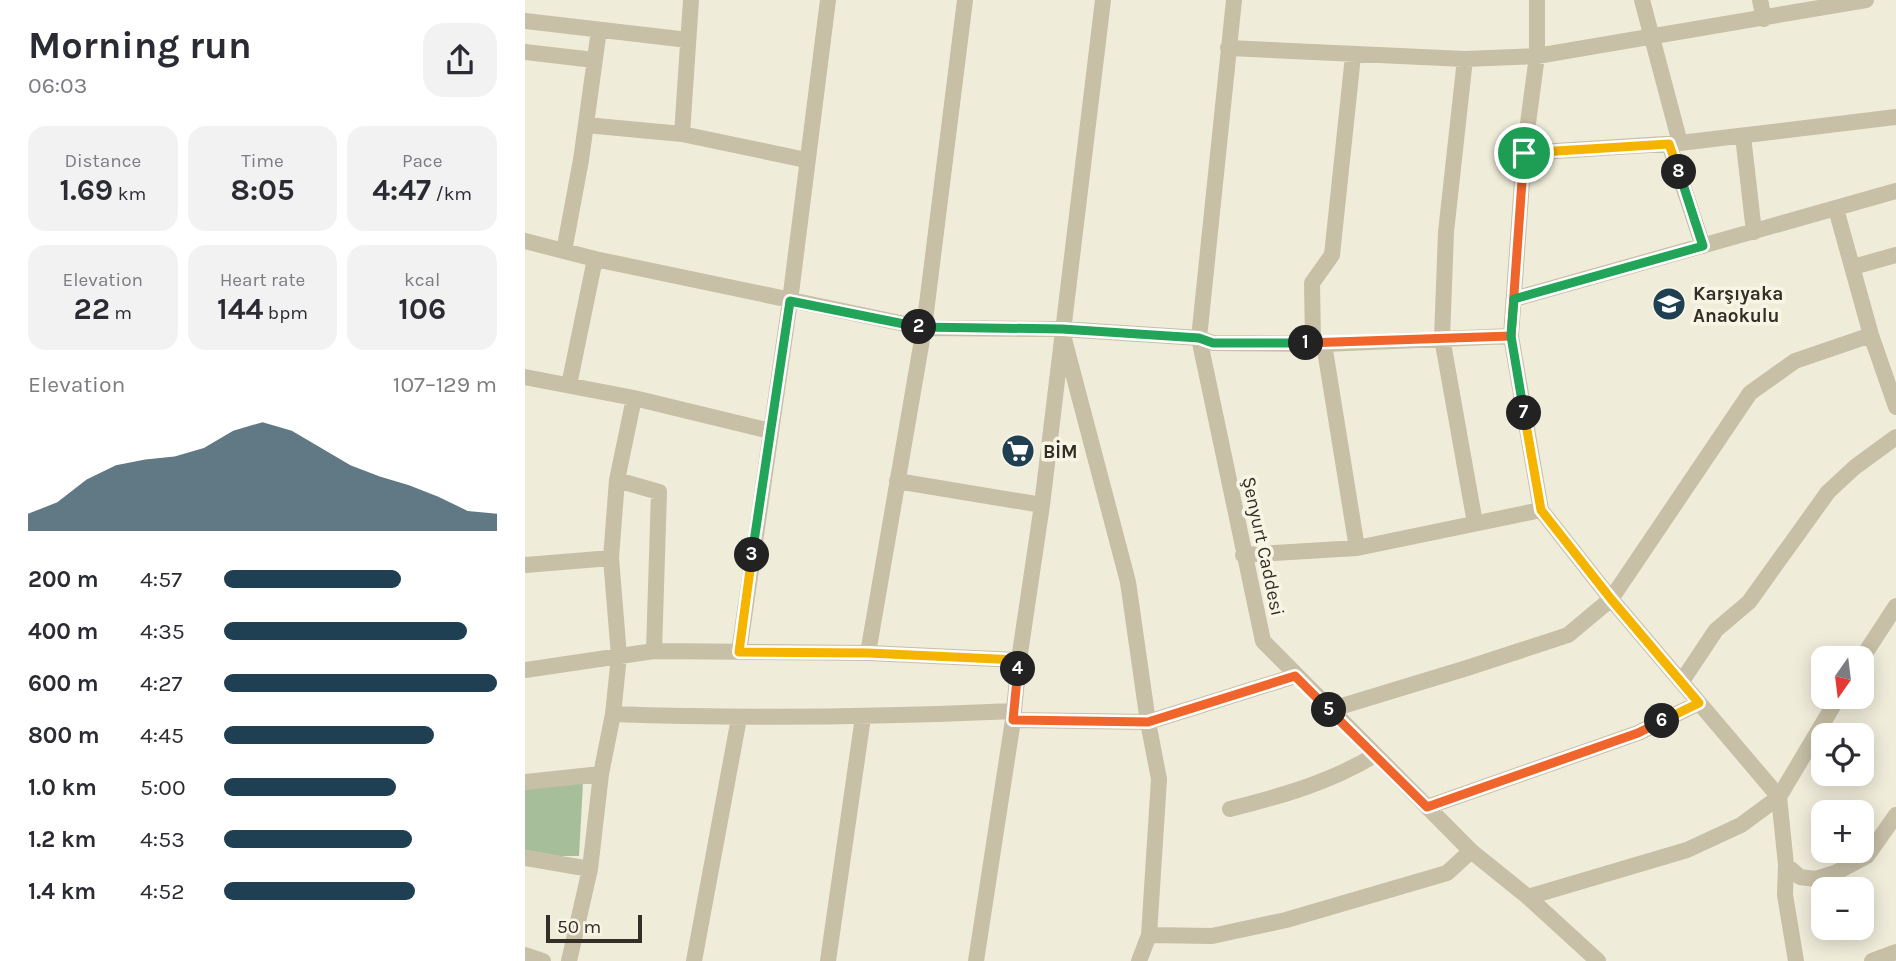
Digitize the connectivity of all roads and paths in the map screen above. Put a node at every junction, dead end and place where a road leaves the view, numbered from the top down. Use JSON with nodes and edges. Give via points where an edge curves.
{"nodes":[{"id":1,"x":691,"y":0,"type":"edge"},
{"id":2,"x":828,"y":0,"type":"edge"},
{"id":3,"x":965,"y":0,"type":"edge"},
{"id":4,"x":1103,"y":0,"type":"edge"},
{"id":5,"x":1234,"y":0,"type":"edge"},
{"id":6,"x":1537,"y":0,"type":"edge"},
{"id":7,"x":1642,"y":0,"type":"edge"},
{"id":8,"x":1759,"y":0,"type":"edge"},
{"id":9,"x":1866,"y":0,"type":"edge"},
{"id":10,"x":1764,"y":19,"type":"junction"},
{"id":11,"x":525,"y":22,"type":"edge"},
{"id":12,"x":599,"y":30,"type":"junction"},
{"id":13,"x":1653,"y":35,"type":"junction"},
{"id":14,"x":688,"y":40,"type":"junction"},
{"id":15,"x":1228,"y":48,"type":"junction"},
{"id":16,"x":525,"y":52,"type":"edge"},
{"id":17,"x":1353,"y":56,"type":"junction"},
{"id":18,"x":1537,"y":56,"type":"junction"},
{"id":19,"x":594,"y":60,"type":"junction"},
{"id":20,"x":1465,"y":60,"type":"junction"},
{"id":21,"x":1896,"y":117,"type":"edge"},
{"id":22,"x":586,"y":125,"type":"junction"},
{"id":23,"x":682,"y":134,"type":"junction"},
{"id":24,"x":1742,"y":136,"type":"junction"},
{"id":25,"x":1675,"y":144,"type":"junction"},
{"id":26,"x":1524,"y":153,"type":"junction"},
{"id":27,"x":806,"y":160,"type":"junction"},
{"id":28,"x":1896,"y":191,"type":"edge"},
{"id":29,"x":1836,"y":209,"type":"junction"},
{"id":30,"x":1754,"y":232,"type":"junction"},
{"id":31,"x":525,"y":241,"type":"edge"},
{"id":32,"x":1703,"y":246,"type":"junction"},
{"id":33,"x":564,"y":251,"type":"junction"},
{"id":34,"x":1896,"y":255,"type":"edge"},
{"id":35,"x":595,"y":259,"type":"junction"},
{"id":36,"x":1853,"y":267,"type":"junction"},
{"id":37,"x":1514,"y":299,"type":"junction"},
{"id":38,"x":790,"y":301,"type":"junction"},
{"id":39,"x":923,"y":328,"type":"junction"},
{"id":40,"x":1062,"y":329,"type":"junction"},
{"id":41,"x":1871,"y":335,"type":"junction"},
{"id":42,"x":1511,"y":336,"type":"junction"},
{"id":43,"x":1199,"y":338,"type":"junction"},
{"id":44,"x":1442,"y":338,"type":"junction"},
{"id":45,"x":1319,"y":344,"type":"junction"},
{"id":46,"x":525,"y":377,"type":"edge"},
{"id":47,"x":569,"y":385,"type":"junction"},
{"id":48,"x":634,"y":398,"type":"junction"},
{"id":49,"x":1896,"y":407,"type":"edge"},
{"id":50,"x":770,"y":430,"type":"junction"},
{"id":51,"x":1896,"y":437,"type":"edge"},
{"id":52,"x":617,"y":480,"type":"junction"},
{"id":53,"x":897,"y":481,"type":"junction"},
{"id":54,"x":1042,"y":505,"type":"junction"},
{"id":55,"x":1541,"y":510,"type":"junction"},
{"id":56,"x":1475,"y":523,"type":"junction"},
{"id":57,"x":1357,"y":548,"type":"junction"},
{"id":58,"x":1243,"y":555,"type":"junction"},
{"id":59,"x":611,"y":558,"type":"junction"},
{"id":60,"x":525,"y":565,"type":"edge"},
{"id":61,"x":1611,"y":599,"type":"junction"},
{"id":62,"x":1896,"y":606,"type":"edge"},
{"id":63,"x":1870,"y":646,"type":"edge"},
{"id":64,"x":654,"y":651,"type":"junction"},
{"id":65,"x":739,"y":652,"type":"junction"},
{"id":66,"x":868,"y":653,"type":"junction"},
{"id":67,"x":619,"y":656,"type":"junction"},
{"id":68,"x":1019,"y":660,"type":"junction"},
{"id":69,"x":525,"y":670,"type":"edge"},
{"id":70,"x":1295,"y":676,"type":"junction"},
{"id":71,"x":1682,"y":681,"type":"junction"},
{"id":72,"x":1699,"y":703,"type":"junction"},
{"id":73,"x":1831,"y":709,"type":"edge"},
{"id":74,"x":1329,"y":710,"type":"junction"},
{"id":75,"x":613,"y":714,"type":"junction"},
{"id":76,"x":1014,"y":716,"type":"junction"},
{"id":77,"x":739,"y":718,"type":"junction"},
{"id":78,"x":863,"y":718,"type":"junction"},
{"id":79,"x":1148,"y":722,"type":"junction"},
{"id":80,"x":1375,"y":755,"type":"junction"},
{"id":81,"x":601,"y":774,"type":"junction"},
{"id":82,"x":525,"y":782,"type":"edge"},
{"id":83,"x":1779,"y":797,"type":"junction"},
{"id":84,"x":1427,"y":807,"type":"junction"},
{"id":85,"x":1230,"y":809,"type":"dead end"},
{"id":86,"x":1896,"y":815,"type":"edge"},
{"id":87,"x":1471,"y":850,"type":"junction"},
{"id":88,"x":525,"y":859,"type":"edge"},
{"id":89,"x":1786,"y":866,"type":"junction"},
{"id":90,"x":590,"y":869,"type":"junction"},
{"id":91,"x":1528,"y":897,"type":"junction"},
{"id":92,"x":1149,"y":935,"type":"junction"},
{"id":93,"x":1896,"y":951,"type":"edge"},
{"id":94,"x":525,"y":956,"type":"edge"},
{"id":95,"x":543,"y":961,"type":"edge"},
{"id":96,"x":569,"y":961,"type":"edge"},
{"id":97,"x":694,"y":961,"type":"edge"},
{"id":98,"x":828,"y":961,"type":"edge"},
{"id":99,"x":976,"y":961,"type":"edge"},
{"id":100,"x":1139,"y":961,"type":"edge"},
{"id":101,"x":1598,"y":961,"type":"edge"},
{"id":102,"x":1796,"y":961,"type":"edge"},
{"id":103,"x":1872,"y":961,"type":"edge"}],
"edges":[{"from":1,"to":14,"type":"street"},
{"from":2,"to":27,"type":"street"},
{"from":3,"to":39,"type":"street"},
{"from":4,"to":40,"type":"street"},
{"from":5,"to":15,"type":"street","name":"Şenyurt Caddesi"},
{"from":6,"to":18,"type":"street"},
{"from":7,"to":13,"type":"street"},
{"from":8,"to":10,"type":"street"},
{"from":9,"to":10,"type":"street"},
{"from":10,"to":13,"type":"street"},
{"from":11,"to":12,"type":"street"},
{"from":12,"to":14,"type":"street"},
{"from":12,"to":19,"type":"street"},
{"from":13,"to":18,"type":"street"},
{"from":13,"to":25,"type":"street"},
{"from":14,"to":23,"type":"street"},
{"from":15,"to":17,"type":"street"},
{"from":15,"to":43,"type":"street","name":"Şenyurt Caddesi"},
{"from":16,"to":19,"type":"street"},
{"from":17,"to":20,"type":"street"},
{"from":17,"to":45,"type":"street","via":[[1332,255],[1312,283]]},
{"from":18,"to":20,"type":"street"},
{"from":18,"to":26,"type":"street"},
{"from":19,"to":22,"type":"street"},
{"from":20,"to":44,"type":"street","via":[[1446,232]]},
{"from":21,"to":24,"type":"street"},
{"from":22,"to":23,"type":"street"},
{"from":22,"to":33,"type":"street"},
{"from":23,"to":27,"type":"street"},
{"from":24,"to":25,"type":"street"},
{"from":24,"to":30,"type":"street"},
{"from":25,"to":26,"type":"street"},
{"from":25,"to":32,"type":"street"},
{"from":26,"to":37,"type":"street"},
{"from":27,"to":38,"type":"street"},
{"from":28,"to":29,"type":"street"},
{"from":29,"to":30,"type":"street"},
{"from":29,"to":36,"type":"street"},
{"from":30,"to":32,"type":"street"},
{"from":31,"to":33,"type":"street"},
{"from":32,"to":37,"type":"street"},
{"from":33,"to":35,"type":"street"},
{"from":34,"to":36,"type":"street"},
{"from":35,"to":38,"type":"street"},
{"from":35,"to":47,"type":"street"},
{"from":36,"to":41,"type":"street"},
{"from":37,"to":42,"type":"street"},
{"from":38,"to":39,"type":"street"},
{"from":38,"to":50,"type":"street"},
{"from":39,"to":40,"type":"street"},
{"from":39,"to":53,"type":"street"},
{"from":40,"to":43,"type":"street"},
{"from":40,"to":54,"type":"street"},
{"from":40,"to":79,"type":"street","via":[[1128,582]]},
{"from":41,"to":49,"type":"street"},
{"from":41,"to":61,"type":"street","via":[[1795,361],[1750,393]]},
{"from":42,"to":44,"type":"street"},
{"from":42,"to":55,"type":"street"},
{"from":43,"to":45,"type":"street","via":[[1213,343]]},
{"from":43,"to":58,"type":"street","name":"Şenyurt Caddesi"},
{"from":44,"to":45,"type":"street"},
{"from":44,"to":56,"type":"street"},
{"from":45,"to":57,"type":"street"},
{"from":46,"to":47,"type":"street"},
{"from":47,"to":48,"type":"street"},
{"from":48,"to":50,"type":"street"},
{"from":48,"to":52,"type":"street"},
{"from":50,"to":65,"type":"street"},
{"from":51,"to":71,"type":"street","via":[[1828,492],[1749,603],[1716,630]]},
{"from":52,"to":59,"type":"street"},
{"from":52,"to":64,"type":"street","via":[[659,492]]},
{"from":53,"to":54,"type":"street"},
{"from":53,"to":66,"type":"street"},
{"from":54,"to":68,"type":"street"},
{"from":55,"to":56,"type":"street"},
{"from":55,"to":61,"type":"street"},
{"from":56,"to":57,"type":"street"},
{"from":57,"to":58,"type":"street"},
{"from":58,"to":70,"type":"street","name":"Şenyurt Caddesi","via":[[1262,641]]},
{"from":59,"to":60,"type":"street"},
{"from":59,"to":67,"type":"street"},
{"from":61,"to":71,"type":"street"},
{"from":61,"to":74,"type":"street","via":[[1568,635]]},
{"from":62,"to":63,"type":"street"},
{"from":64,"to":65,"type":"street"},
{"from":64,"to":67,"type":"street"},
{"from":65,"to":66,"type":"street"},
{"from":66,"to":68,"type":"street"},
{"from":67,"to":69,"type":"street"},
{"from":67,"to":75,"type":"street"},
{"from":68,"to":76,"type":"street"},
{"from":70,"to":74,"type":"street","name":"Şenyurt Caddesi"},
{"from":70,"to":79,"type":"street"},
{"from":71,"to":72,"type":"street"},
{"from":72,"to":83,"type":"street"},
{"from":72,"to":84,"type":"street","via":[[1638,733]]},
{"from":73,"to":83,"type":"street"},
{"from":74,"to":80,"type":"street","name":"Şenyurt Caddesi"},
{"from":75,"to":77,"type":"street"},
{"from":75,"to":81,"type":"street"},
{"from":76,"to":78,"type":"street"},
{"from":76,"to":79,"type":"street"},
{"from":76,"to":99,"type":"street"},
{"from":77,"to":78,"type":"street"},
{"from":77,"to":97,"type":"street"},
{"from":78,"to":98,"type":"street"},
{"from":79,"to":92,"type":"street","via":[[1159,779]]},
{"from":80,"to":84,"type":"street","name":"Şenyurt Caddesi"},
{"from":80,"to":85,"type":"street","via":[[1320,783]]},
{"from":81,"to":82,"type":"street"},
{"from":81,"to":90,"type":"street"},
{"from":83,"to":89,"type":"street"},
{"from":83,"to":91,"type":"street","via":[[1741,825],[1687,850]]},
{"from":84,"to":87,"type":"street","name":"Şenyurt Caddesi"},
{"from":86,"to":89,"type":"street","via":[[1867,856],[1836,873],[1816,879],[1800,877]]},
{"from":87,"to":91,"type":"street","name":"Şenyurt Caddesi"},
{"from":87,"to":92,"type":"street","via":[[1447,873],[1286,920],[1212,936]]},
{"from":88,"to":90,"type":"street"},
{"from":89,"to":102,"type":"street","via":[[1785,895]]},
{"from":90,"to":96,"type":"street"},
{"from":91,"to":101,"type":"street","name":"Şenyurt Caddesi"},
{"from":92,"to":100,"type":"street"},
{"from":93,"to":103,"type":"street"},
{"from":94,"to":95,"type":"street"}]}
